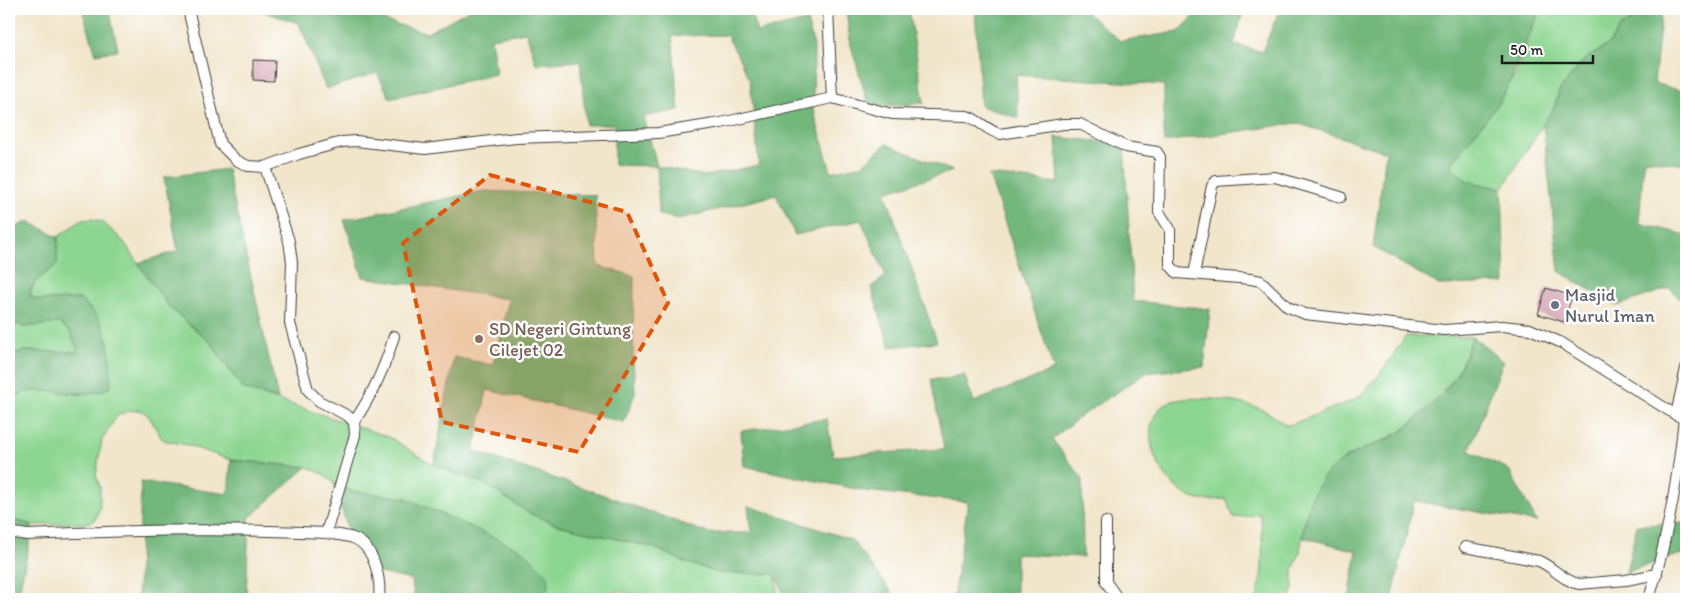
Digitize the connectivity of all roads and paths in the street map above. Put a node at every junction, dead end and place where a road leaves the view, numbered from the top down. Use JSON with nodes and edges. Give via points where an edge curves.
{"nodes":[{"id":1,"x":188,"y":9,"type":"edge"},
{"id":2,"x":828,"y":9,"type":"edge"},
{"id":3,"x":832,"y":98,"type":"junction"},
{"id":4,"x":265,"y":168,"type":"junction"},
{"id":5,"x":1341,"y":197,"type":"dead end"},
{"id":6,"x":1194,"y":274,"type":"junction"},
{"id":7,"x":394,"y":336,"type":"dead end"},
{"id":8,"x":1686,"y":368,"type":"edge"},
{"id":9,"x":1682,"y":417,"type":"edge"},
{"id":10,"x":354,"y":422,"type":"junction"},
{"id":11,"x":1106,"y":522,"type":"dead end"},
{"id":12,"x":9,"y":532,"type":"edge"},
{"id":13,"x":326,"y":533,"type":"junction"},
{"id":14,"x":1465,"y":547,"type":"dead end"},
{"id":15,"x":1657,"y":574,"type":"junction"},
{"id":16,"x":379,"y":599,"type":"edge"},
{"id":17,"x":1118,"y":599,"type":"edge"},
{"id":18,"x":1649,"y":599,"type":"edge"}],
"edges":[{"from":1,"to":4,"type":"street","via":[[220,144],[236,160],[248,166]]},
{"from":2,"to":3,"type":"street"},
{"from":3,"to":4,"type":"street","via":[[721,123],[658,132],[516,138],[425,149],[342,142]]},
{"from":3,"to":6,"type":"street","via":[[892,114],[967,116],[1000,134],[1080,124],[1126,147],[1157,152],[1160,157],[1159,212],[1170,229],[1170,265],[1177,273]]},
{"from":4,"to":10,"type":"street","via":[[289,241],[292,262],[290,323],[308,390],[319,401]]},
{"from":5,"to":6,"type":"street","via":[[1276,177],[1216,181],[1212,186]]},
{"from":6,"to":9,"type":"street","via":[[1260,281],[1288,307],[1306,314],[1444,330],[1502,326],[1530,329],[1562,343]]},
{"from":7,"to":10,"type":"street","via":[[372,395]]},
{"from":8,"to":9,"type":"street"},
{"from":9,"to":15,"type":"street","via":[[1680,458]]},
{"from":10,"to":13,"type":"street","via":[[355,435]]},
{"from":11,"to":17,"type":"street","via":[[1106,582]]},
{"from":12,"to":13,"type":"street","via":[[27,535],[245,529]]},
{"from":13,"to":16,"type":"street","via":[[354,538],[368,549],[381,582]]},
{"from":14,"to":15,"type":"street","via":[[1539,561],[1571,583],[1578,584]]},
{"from":15,"to":18,"type":"street"}]}
